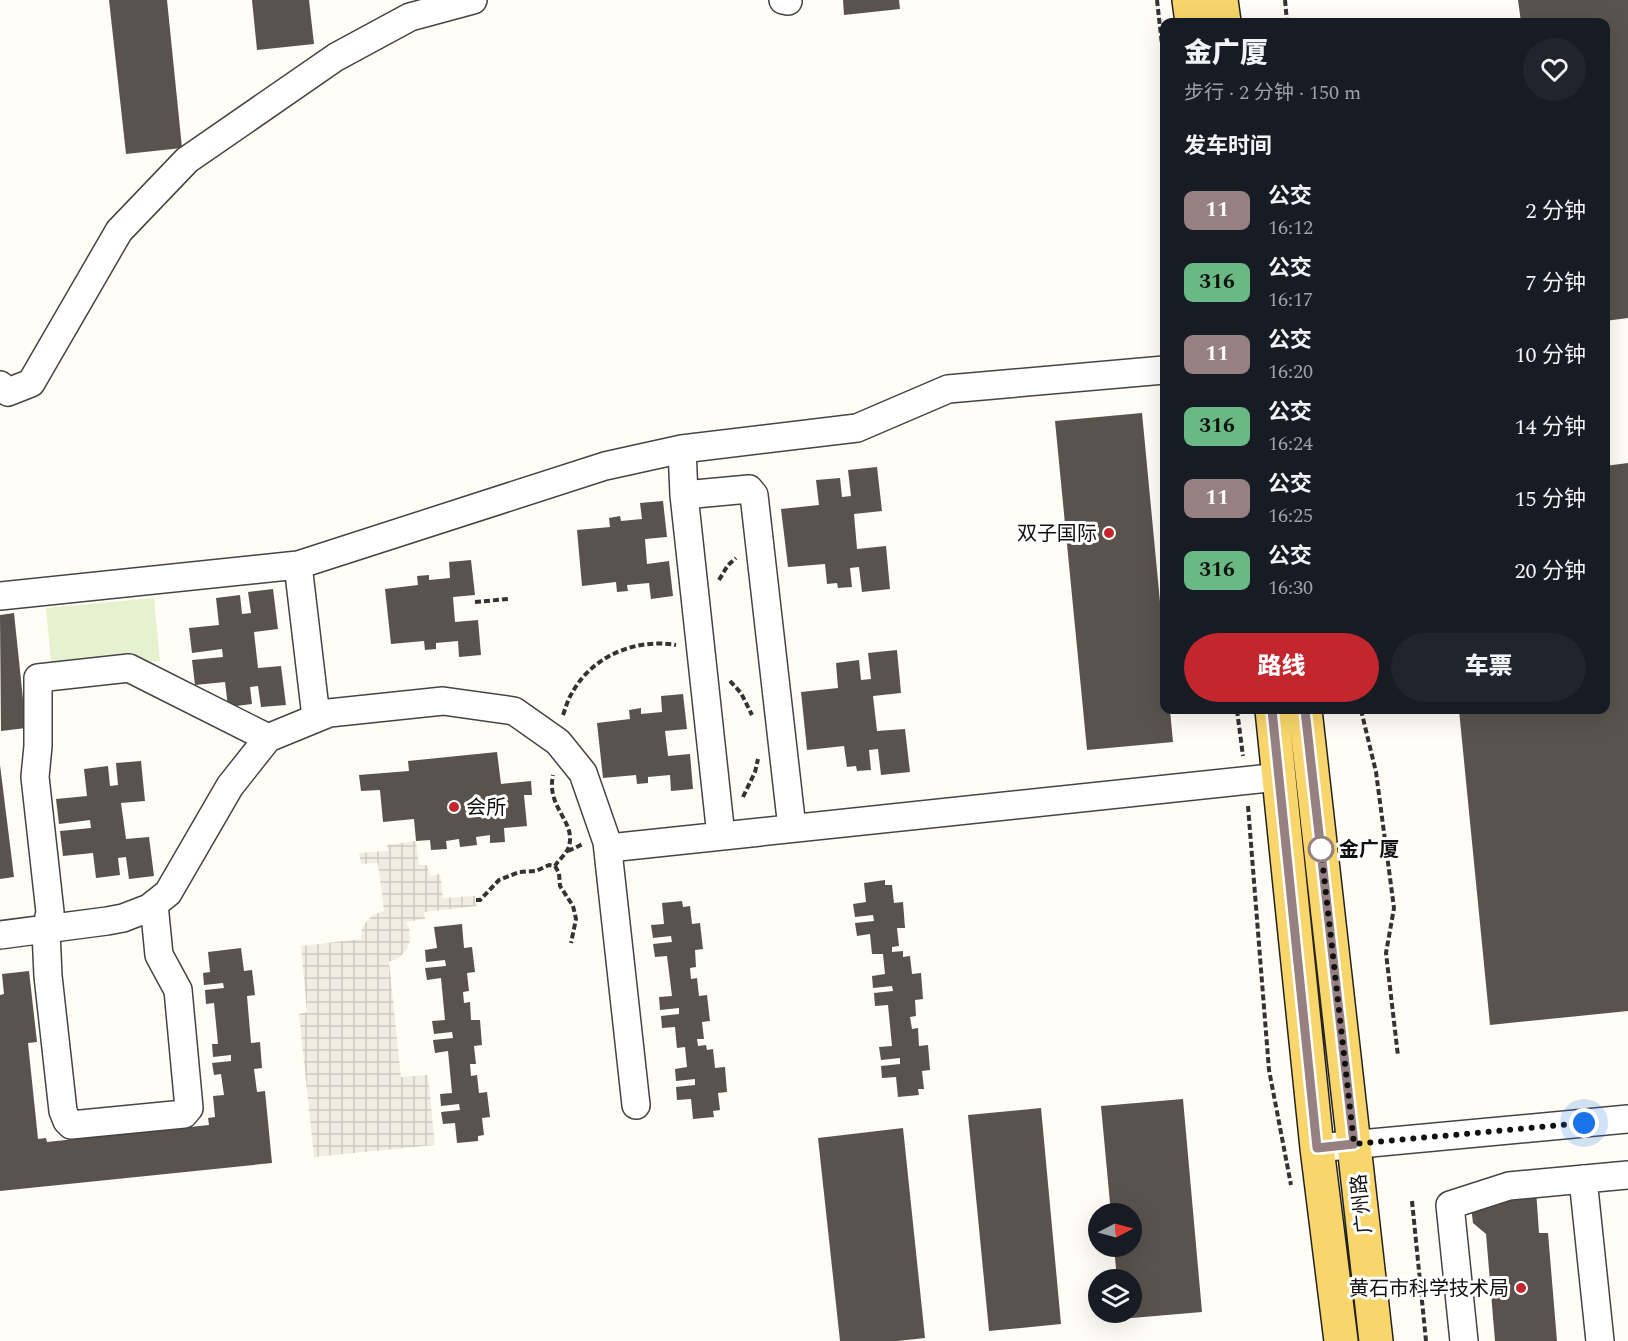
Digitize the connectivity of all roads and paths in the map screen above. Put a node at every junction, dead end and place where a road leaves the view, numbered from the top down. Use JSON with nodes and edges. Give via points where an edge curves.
{"nodes":[{"id":1,"x":474,"y":0,"type":"edge"},
{"id":2,"x":783,"y":0,"type":"edge"},
{"id":3,"x":1157,"y":0,"type":"edge"},
{"id":4,"x":1189,"y":0,"type":"edge"},
{"id":5,"x":1221,"y":0,"type":"edge"},
{"id":6,"x":1285,"y":0,"type":"edge"},
{"id":7,"x":788,"y":1,"type":"edge"},
{"id":8,"x":1191,"y":18,"type":"edge"},
{"id":9,"x":1223,"y":18,"type":"edge"},
{"id":10,"x":1287,"y":18,"type":"edge"},
{"id":11,"x":1160,"y":27,"type":"edge"},
{"id":12,"x":1160,"y":370,"type":"edge"},
{"id":13,"x":0,"y":385,"type":"edge"},
{"id":14,"x":682,"y":449,"type":"junction"},
{"id":15,"x":684,"y":495,"type":"junction"},
{"id":16,"x":298,"y":565,"type":"junction"},
{"id":17,"x":0,"y":596,"type":"edge"},
{"id":18,"x":508,"y":599,"type":"dead end"},
{"id":19,"x":475,"y":602,"type":"dead end"},
{"id":20,"x":701,"y":654,"type":"junction"},
{"id":21,"x":1238,"y":714,"type":"edge"},
{"id":22,"x":1272,"y":714,"type":"edge"},
{"id":23,"x":1305,"y":714,"type":"edge"},
{"id":24,"x":1362,"y":714,"type":"edge"},
{"id":25,"x":316,"y":717,"type":"junction"},
{"id":26,"x":756,"y":722,"type":"dead end"},
{"id":27,"x":268,"y":738,"type":"junction"},
{"id":28,"x":558,"y":742,"type":"junction"},
{"id":29,"x":759,"y":753,"type":"dead end"},
{"id":30,"x":1279,"y":777,"type":"junction"},
{"id":31,"x":1246,"y":781,"type":"junction"},
{"id":32,"x":740,"y":803,"type":"dead end"},
{"id":33,"x":792,"y":828,"type":"junction"},
{"id":34,"x":721,"y":836,"type":"junction"},
{"id":35,"x":609,"y":848,"type":"junction"},
{"id":36,"x":555,"y":866,"type":"junction"},
{"id":37,"x":476,"y":900,"type":"dead end"},
{"id":38,"x":154,"y":904,"type":"junction"},
{"id":39,"x":46,"y":931,"type":"junction"},
{"id":40,"x":0,"y":935,"type":"edge"},
{"id":41,"x":571,"y":943,"type":"dead end"},
{"id":42,"x":1398,"y":1056,"type":"dead end"},
{"id":43,"x":636,"y":1105,"type":"dead end"},
{"id":44,"x":1628,"y":1119,"type":"edge"},
{"id":45,"x":1354,"y":1144,"type":"junction"},
{"id":46,"x":1317,"y":1148,"type":"junction"},
{"id":47,"x":1628,"y":1175,"type":"edge"},
{"id":48,"x":1583,"y":1179,"type":"junction"},
{"id":49,"x":1293,"y":1195,"type":"dead end"},
{"id":50,"x":1412,"y":1201,"type":"dead end"},
{"id":51,"x":1341,"y":1341,"type":"edge"},
{"id":52,"x":1376,"y":1341,"type":"edge"},
{"id":53,"x":1426,"y":1341,"type":"edge"},
{"id":54,"x":1464,"y":1341,"type":"edge"},
{"id":55,"x":1600,"y":1341,"type":"edge"}],
"edges":[{"from":1,"to":13,"type":"street","via":[[410,17],[336,57],[187,160],[118,231],[31,383],[8,392]]},
{"from":2,"to":7,"type":"street"},
{"from":3,"to":11,"type":"path"},
{"from":4,"to":8,"type":"main road"},
{"from":5,"to":9,"type":"main road"},
{"from":6,"to":10,"type":"path"},
{"from":12,"to":14,"type":"street","via":[[948,389],[857,428]]},
{"from":14,"to":15,"type":"street"},
{"from":14,"to":16,"type":"street","via":[[605,466]]},
{"from":15,"to":20,"type":"street"},
{"from":15,"to":33,"type":"street","via":[[749,489],[754,495]]},
{"from":16,"to":17,"type":"street"},
{"from":16,"to":25,"type":"street"},
{"from":18,"to":19,"type":"path"},
{"from":20,"to":26,"type":"path","via":[[741,693]]},
{"from":20,"to":28,"type":"path","via":[[675,644],[650,643],[614,652],[598,663],[572,692]]},
{"from":20,"to":34,"type":"street"},
{"from":21,"to":31,"type":"path"},
{"from":22,"to":30,"type":"main road","name":"广州路"},
{"from":23,"to":45,"type":"main road","name":"广州路"},
{"from":24,"to":42,"type":"path","via":[[1376,772],[1394,908],[1386,953]]},
{"from":25,"to":27,"type":"street"},
{"from":25,"to":28,"type":"street","via":[[443,701],[514,711]]},
{"from":27,"to":38,"type":"street","via":[[230,786],[168,892]]},
{"from":27,"to":39,"type":"street","via":[[129,668],[38,678],[35,777],[50,912]]},
{"from":28,"to":35,"type":"street","via":[[583,773]]},
{"from":28,"to":36,"type":"path","via":[[550,787],[566,820],[570,845]]},
{"from":29,"to":32,"type":"path","via":[[755,772]]},
{"from":30,"to":31,"type":"street"},
{"from":30,"to":46,"type":"main road","name":"广州路"},
{"from":31,"to":33,"type":"street"},
{"from":31,"to":49,"type":"path","via":[[1269,1070]]},
{"from":33,"to":34,"type":"street"},
{"from":34,"to":35,"type":"street"},
{"from":35,"to":43,"type":"street"},
{"from":36,"to":37,"type":"path","via":[[499,880]]},
{"from":36,"to":41,"type":"path","via":[[576,919]]},
{"from":38,"to":39,"type":"street","via":[[123,918]]},
{"from":38,"to":39,"type":"street","via":[[159,955],[178,990],[190,1101],[184,1114],[71,1125],[66,1121]]},
{"from":39,"to":40,"type":"street"},
{"from":44,"to":45,"type":"street"},
{"from":45,"to":46,"type":"street"},
{"from":45,"to":52,"type":"main road","name":"广州路"},
{"from":46,"to":51,"type":"main road","name":"广州路"},
{"from":47,"to":48,"type":"street"},
{"from":48,"to":54,"type":"street","via":[[1509,1186],[1450,1205]]},
{"from":48,"to":55,"type":"street"},
{"from":50,"to":53,"type":"path"}]}
